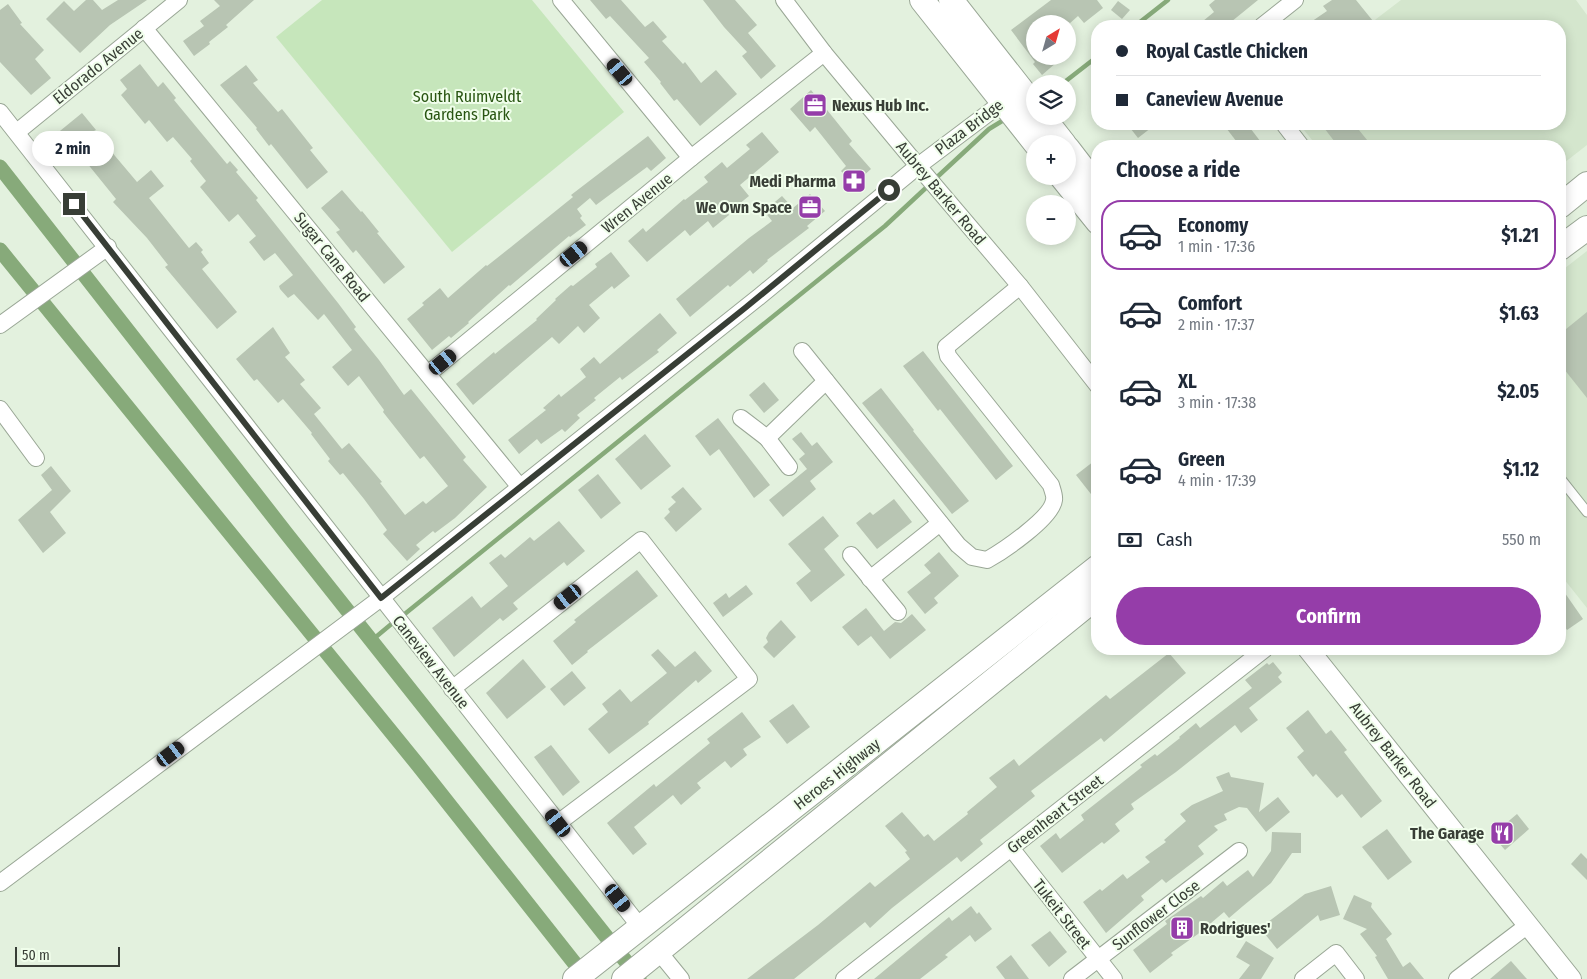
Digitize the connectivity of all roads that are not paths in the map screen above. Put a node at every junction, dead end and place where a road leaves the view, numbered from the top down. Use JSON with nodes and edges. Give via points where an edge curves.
{"nodes":[{"id":1,"x":179,"y":0,"type":"edge"},
{"id":2,"x":561,"y":0,"type":"edge"},
{"id":3,"x":784,"y":0,"type":"edge"},
{"id":4,"x":922,"y":0,"type":"edge"},
{"id":5,"x":951,"y":0,"type":"edge"},
{"id":6,"x":1295,"y":0,"type":"edge"},
{"id":7,"x":1270,"y":20,"type":"edge"},
{"id":8,"x":144,"y":28,"type":"junction"},
{"id":9,"x":824,"y":53,"type":"junction"},
{"id":10,"x":1012,"y":95,"type":"junction"},
{"id":11,"x":1026,"y":102,"type":"edge"},
{"id":12,"x":0,"y":112,"type":"edge"},
{"id":13,"x":1049,"y":125,"type":"edge"},
{"id":14,"x":1289,"y":130,"type":"edge"},
{"id":15,"x":17,"y":132,"type":"junction"},
{"id":16,"x":1032,"y":135,"type":"edge"},
{"id":17,"x":1057,"y":135,"type":"edge"},
{"id":18,"x":1296,"y":140,"type":"edge"},
{"id":19,"x":691,"y":158,"type":"junction"},
{"id":20,"x":1076,"y":159,"type":"edge"},
{"id":21,"x":918,"y":166,"type":"junction"},
{"id":22,"x":1091,"y":179,"type":"edge"},
{"id":23,"x":1587,"y":184,"type":"edge"},
{"id":24,"x":1069,"y":185,"type":"edge"},
{"id":25,"x":1566,"y":201,"type":"edge"},
{"id":26,"x":1091,"y":213,"type":"edge"},
{"id":27,"x":1587,"y":228,"type":"edge"},
{"id":28,"x":1566,"y":244,"type":"edge"},
{"id":29,"x":108,"y":247,"type":"junction"},
{"id":30,"x":1020,"y":286,"type":"junction"},
{"id":31,"x":0,"y":324,"type":"edge"},
{"id":32,"x":802,"y":351,"type":"dead end"},
{"id":33,"x":428,"y":374,"type":"junction"},
{"id":34,"x":1091,"y":377,"type":"edge"},
{"id":35,"x":826,"y":381,"type":"junction"},
{"id":36,"x":0,"y":409,"type":"edge"},
{"id":37,"x":742,"y":418,"type":"dead end"},
{"id":38,"x":767,"y":438,"type":"junction"},
{"id":39,"x":36,"y":458,"type":"dead end"},
{"id":40,"x":788,"y":467,"type":"dead end"},
{"id":41,"x":1566,"y":486,"type":"edge"},
{"id":42,"x":520,"y":487,"type":"junction"},
{"id":43,"x":1587,"y":512,"type":"edge"},
{"id":44,"x":940,"y":523,"type":"junction"},
{"id":45,"x":851,"y":555,"type":"dead end"},
{"id":46,"x":1091,"y":573,"type":"edge"},
{"id":47,"x":870,"y":579,"type":"junction"},
{"id":48,"x":379,"y":599,"type":"junction"},
{"id":49,"x":1091,"y":602,"type":"edge"},
{"id":50,"x":898,"y":612,"type":"dead end"},
{"id":51,"x":1257,"y":655,"type":"edge"},
{"id":52,"x":1313,"y":655,"type":"edge"},
{"id":53,"x":452,"y":689,"type":"junction"},
{"id":54,"x":558,"y":823,"type":"junction"},
{"id":55,"x":1010,"y":848,"type":"junction"},
{"id":56,"x":1239,"y":851,"type":"dead end"},
{"id":57,"x":0,"y":883,"type":"edge"},
{"id":58,"x":1528,"y":924,"type":"junction"},
{"id":59,"x":635,"y":933,"type":"junction"},
{"id":60,"x":652,"y":957,"type":"junction"},
{"id":61,"x":1098,"y":959,"type":"junction"},
{"id":62,"x":575,"y":979,"type":"edge"},
{"id":63,"x":624,"y":979,"type":"edge"},
{"id":64,"x":681,"y":979,"type":"edge"},
{"id":65,"x":844,"y":979,"type":"edge"},
{"id":66,"x":1072,"y":979,"type":"edge"},
{"id":67,"x":1114,"y":979,"type":"edge"},
{"id":68,"x":1303,"y":979,"type":"edge"},
{"id":69,"x":1356,"y":979,"type":"edge"},
{"id":70,"x":1457,"y":979,"type":"edge"},
{"id":71,"x":1571,"y":979,"type":"edge"}],
"edges":[{"from":1,"to":8,"type":"street","name":"Eldorado Avenue"},
{"from":2,"to":19,"type":"street"},
{"from":3,"to":9,"type":"street","name":"Aubrey Barker Road"},
{"from":4,"to":10,"type":"main road"},
{"from":5,"to":10,"type":"main road"},
{"from":6,"to":7,"type":"street"},
{"from":8,"to":15,"type":"street","name":"Eldorado Avenue"},
{"from":8,"to":33,"type":"street","name":"Sugar Cane Road"},
{"from":9,"to":19,"type":"street","name":"Wren Avenue"},
{"from":9,"to":21,"type":"street","name":"Aubrey Barker Road"},
{"from":10,"to":11,"type":"main road"},
{"from":10,"to":16,"type":"main road"},
{"from":10,"to":21,"type":"street","name":"Plaza Bridge"},
{"from":12,"to":15,"type":"street","name":"Caneview Avenue"},
{"from":13,"to":17,"type":"main road"},
{"from":14,"to":18,"type":"street"},
{"from":15,"to":29,"type":"street","name":"Caneview Avenue"},
{"from":19,"to":33,"type":"street","name":"Wren Avenue"},
{"from":20,"to":22,"type":"main road"},
{"from":21,"to":30,"type":"street","name":"Aubrey Barker Road"},
{"from":21,"to":42,"type":"street","name":"Plaza Bridge"},
{"from":23,"to":25,"type":"main road"},
{"from":24,"to":26,"type":"main road"},
{"from":27,"to":28,"type":"main road"},
{"from":29,"to":31,"type":"street"},
{"from":29,"to":48,"type":"street","name":"Caneview Avenue"},
{"from":30,"to":34,"type":"street","name":"Aubrey Barker Road"},
{"from":30,"to":44,"type":"street","via":[[946,347],[948,356],[1051,485],[1054,501],[1047,515],[1002,552],[987,560],[972,557]]},
{"from":32,"to":35,"type":"street"},
{"from":33,"to":42,"type":"street","name":"Sugar Cane Road"},
{"from":35,"to":38,"type":"street"},
{"from":35,"to":44,"type":"street"},
{"from":36,"to":39,"type":"street"},
{"from":37,"to":38,"type":"street"},
{"from":38,"to":40,"type":"street"},
{"from":41,"to":43,"type":"lane"},
{"from":42,"to":48,"type":"street","name":"Plaza Bridge"},
{"from":44,"to":47,"type":"street"},
{"from":45,"to":47,"type":"street"},
{"from":46,"to":59,"type":"main road","name":"Heroes Highway"},
{"from":47,"to":50,"type":"street"},
{"from":48,"to":53,"type":"street","name":"Caneview Avenue"},
{"from":48,"to":57,"type":"street","name":"Plaza Bridge"},
{"from":49,"to":60,"type":"main road","name":"Heroes Highway"},
{"from":51,"to":55,"type":"street","name":"Greenheart Street"},
{"from":52,"to":58,"type":"street","name":"Aubrey Barker Road"},
{"from":53,"to":54,"type":"street","name":"Caneview Avenue"},
{"from":53,"to":54,"type":"street","via":[[641,540],[749,679]]},
{"from":54,"to":59,"type":"street","name":"Caneview Avenue"},
{"from":55,"to":61,"type":"street","name":"Tukeit Street"},
{"from":55,"to":65,"type":"street","name":"Greenheart Street"},
{"from":56,"to":61,"type":"street","name":"Sunflower Close"},
{"from":58,"to":70,"type":"street"},
{"from":58,"to":71,"type":"street","name":"Aubrey Barker Road"},
{"from":59,"to":62,"type":"main road","name":"Heroes Highway"},
{"from":60,"to":63,"type":"main road","name":"Heroes Highway"},
{"from":60,"to":64,"type":"street"},
{"from":61,"to":66,"type":"street","name":"Sunflower Close"},
{"from":61,"to":67,"type":"street","name":"Tukeit Street"},
{"from":68,"to":69,"type":"street","via":[[1336,952]]}]}
